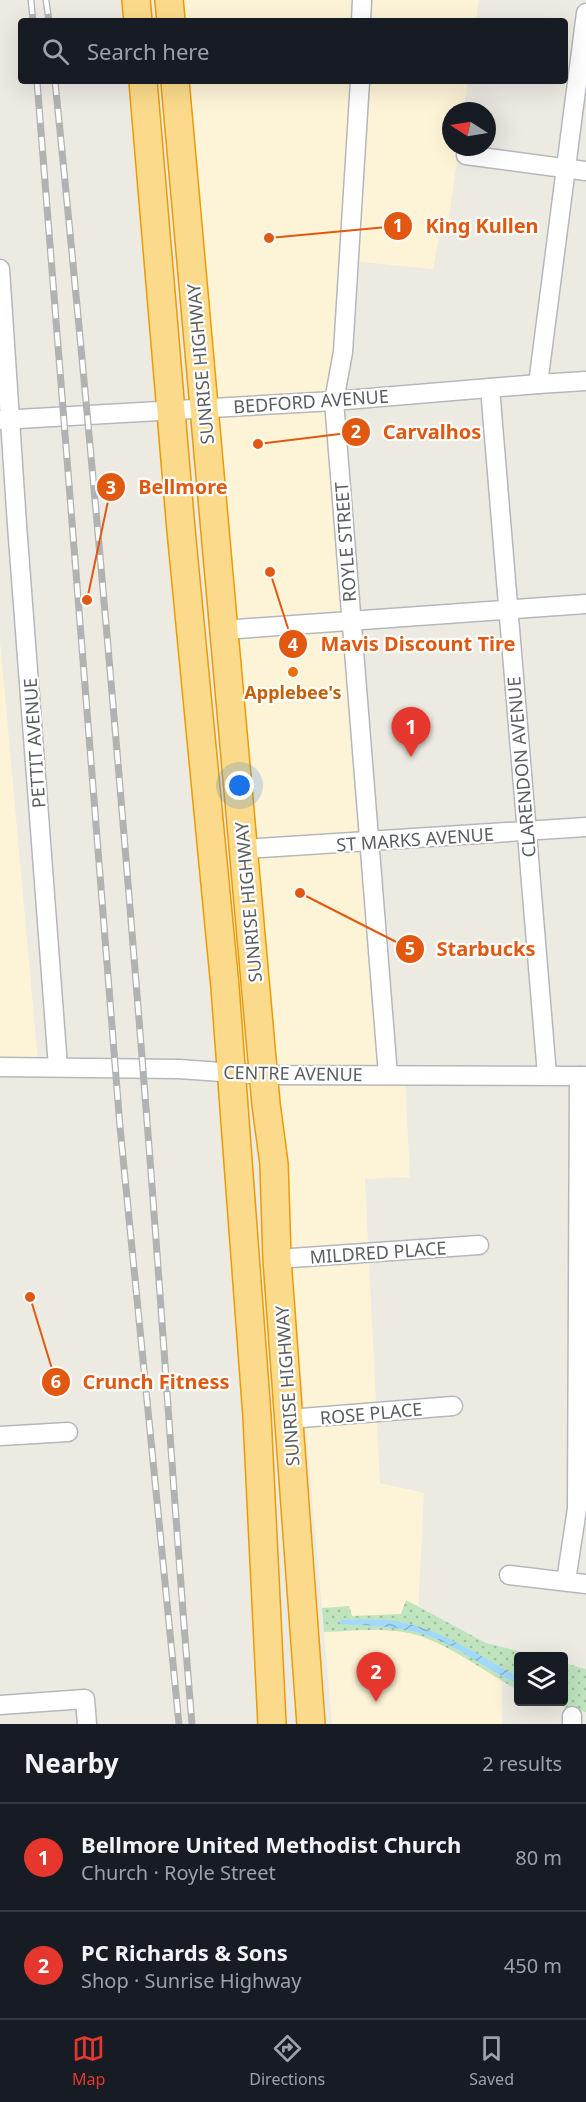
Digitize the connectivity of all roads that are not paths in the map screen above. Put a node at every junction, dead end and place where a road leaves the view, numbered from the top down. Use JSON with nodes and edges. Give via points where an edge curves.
{"nodes":[{"id":1,"x":136,"y":0,"type":"edge"},
{"id":2,"x":170,"y":0,"type":"edge"},
{"id":3,"x":362,"y":0,"type":"edge"},
{"id":4,"x":586,"y":13,"type":"edge"},
{"id":5,"x":138,"y":18,"type":"edge"},
{"id":6,"x":171,"y":18,"type":"edge"},
{"id":7,"x":361,"y":18,"type":"edge"},
{"id":8,"x":143,"y":84,"type":"edge"},
{"id":9,"x":175,"y":84,"type":"edge"},
{"id":10,"x":360,"y":84,"type":"edge"},
{"id":11,"x":473,"y":156,"type":"edge"},
{"id":12,"x":566,"y":169,"type":"junction"},
{"id":13,"x":586,"y":171,"type":"edge"},
{"id":14,"x":0,"y":269,"type":"edge"},
{"id":15,"x":586,"y":381,"type":"edge"},
{"id":16,"x":538,"y":384,"type":"junction"},
{"id":17,"x":490,"y":388,"type":"junction"},
{"id":18,"x":334,"y":401,"type":"junction"},
{"id":19,"x":203,"y":408,"type":"junction"},
{"id":20,"x":171,"y":410,"type":"junction"},
{"id":21,"x":5,"y":420,"type":"edge"},
{"id":22,"x":8,"y":502,"type":"edge"},
{"id":23,"x":586,"y":604,"type":"edge"},
{"id":24,"x":508,"y":610,"type":"junction"},
{"id":25,"x":350,"y":620,"type":"junction"},
{"id":26,"x":223,"y":630,"type":"junction"},
{"id":27,"x":586,"y":827,"type":"edge"},
{"id":28,"x":526,"y":831,"type":"junction"},
{"id":29,"x":369,"y":842,"type":"junction"},
{"id":30,"x":244,"y":849,"type":"junction"},
{"id":31,"x":0,"y":1067,"type":"edge"},
{"id":32,"x":58,"y":1067,"type":"junction"},
{"id":33,"x":231,"y":1073,"type":"junction"},
{"id":34,"x":264,"y":1075,"type":"junction"},
{"id":35,"x":388,"y":1075,"type":"junction"},
{"id":36,"x":547,"y":1075,"type":"junction"},
{"id":37,"x":582,"y":1076,"type":"edge"},
{"id":38,"x":479,"y":1245,"type":"dead end"},
{"id":39,"x":278,"y":1259,"type":"junction"},
{"id":40,"x":582,"y":1302,"type":"edge"},
{"id":41,"x":453,"y":1406,"type":"dead end"},
{"id":42,"x":289,"y":1419,"type":"junction"},
{"id":43,"x":68,"y":1432,"type":"dead end"},
{"id":44,"x":0,"y":1436,"type":"edge"},
{"id":45,"x":509,"y":1575,"type":"dead end"},
{"id":46,"x":566,"y":1581,"type":"junction"},
{"id":47,"x":586,"y":1584,"type":"edge"},
{"id":48,"x":0,"y":1705,"type":"edge"},
{"id":49,"x":87,"y":1724,"type":"edge"},
{"id":50,"x":272,"y":1724,"type":"edge"},
{"id":51,"x":311,"y":1724,"type":"edge"}],
"edges":[{"from":1,"to":5,"type":"highway"},
{"from":2,"to":6,"type":"highway"},
{"from":3,"to":7,"type":"street"},
{"from":4,"to":12,"type":"street"},
{"from":8,"to":20,"type":"highway","name":"SUNRISE HIGHWAY"},
{"from":9,"to":19,"type":"highway","name":"SUNRISE HIGHWAY"},
{"from":10,"to":18,"type":"street","name":"ROYLE STREET","via":[[343,352]]},
{"from":11,"to":12,"type":"street"},
{"from":12,"to":13,"type":"street"},
{"from":12,"to":16,"type":"street"},
{"from":14,"to":21,"type":"street","name":"PETTIT AVENUE"},
{"from":15,"to":16,"type":"street","name":"BEDFORD AVENUE"},
{"from":16,"to":17,"type":"street","name":"BEDFORD AVENUE"},
{"from":17,"to":18,"type":"street","name":"BEDFORD AVENUE"},
{"from":17,"to":24,"type":"street","name":"CLARENDON AVENUE"},
{"from":18,"to":19,"type":"street","name":"BEDFORD AVENUE"},
{"from":18,"to":25,"type":"street","name":"ROYLE STREET"},
{"from":19,"to":20,"type":"street","name":"BEDFORD AVENUE"},
{"from":19,"to":26,"type":"highway","name":"SUNRISE HIGHWAY"},
{"from":20,"to":21,"type":"street","name":"BEDFORD AVENUE"},
{"from":20,"to":33,"type":"highway","name":"SUNRISE HIGHWAY"},
{"from":21,"to":22,"type":"street","name":"PETTIT AVENUE"},
{"from":22,"to":32,"type":"street","name":"PETTIT AVENUE","via":[[18,536]]},
{"from":23,"to":24,"type":"street"},
{"from":24,"to":25,"type":"street"},
{"from":24,"to":28,"type":"street","name":"CLARENDON AVENUE"},
{"from":25,"to":26,"type":"street"},
{"from":25,"to":29,"type":"street","name":"ROYLE STREET"},
{"from":26,"to":30,"type":"highway","name":"SUNRISE HIGHWAY"},
{"from":27,"to":28,"type":"street","name":"ST MARKS AVENUE"},
{"from":28,"to":29,"type":"street","name":"ST MARKS AVENUE"},
{"from":28,"to":36,"type":"street","name":"CLARENDON AVENUE"},
{"from":29,"to":30,"type":"street","name":"ST MARKS AVENUE"},
{"from":29,"to":35,"type":"street","name":"ROYLE STREET"},
{"from":30,"to":34,"type":"highway","name":"SUNRISE HIGHWAY"},
{"from":31,"to":32,"type":"street","name":"CENTRE AVENUE"},
{"from":32,"to":33,"type":"street","name":"CENTRE AVENUE"},
{"from":33,"to":34,"type":"street","name":"CENTRE AVENUE"},
{"from":33,"to":50,"type":"highway","name":"SUNRISE HIGHWAY","via":[[257,1416]]},
{"from":34,"to":35,"type":"street","name":"CENTRE AVENUE"},
{"from":34,"to":39,"type":"highway","name":"SUNRISE HIGHWAY","via":[[274,1164]]},
{"from":35,"to":36,"type":"street","name":"CENTRE AVENUE"},
{"from":36,"to":37,"type":"street","name":"CENTRE AVENUE"},
{"from":37,"to":40,"type":"street"},
{"from":38,"to":39,"type":"street","name":"MILDRED PLACE"},
{"from":39,"to":42,"type":"highway","name":"SUNRISE HIGHWAY"},
{"from":40,"to":46,"type":"street","via":[[577,1509]]},
{"from":41,"to":42,"type":"street","name":"ROSE PLACE"},
{"from":42,"to":51,"type":"highway","name":"SUNRISE HIGHWAY"},
{"from":43,"to":44,"type":"street"},
{"from":45,"to":46,"type":"street"},
{"from":46,"to":47,"type":"street"},
{"from":48,"to":49,"type":"street","via":[[85,1699]]}]}
